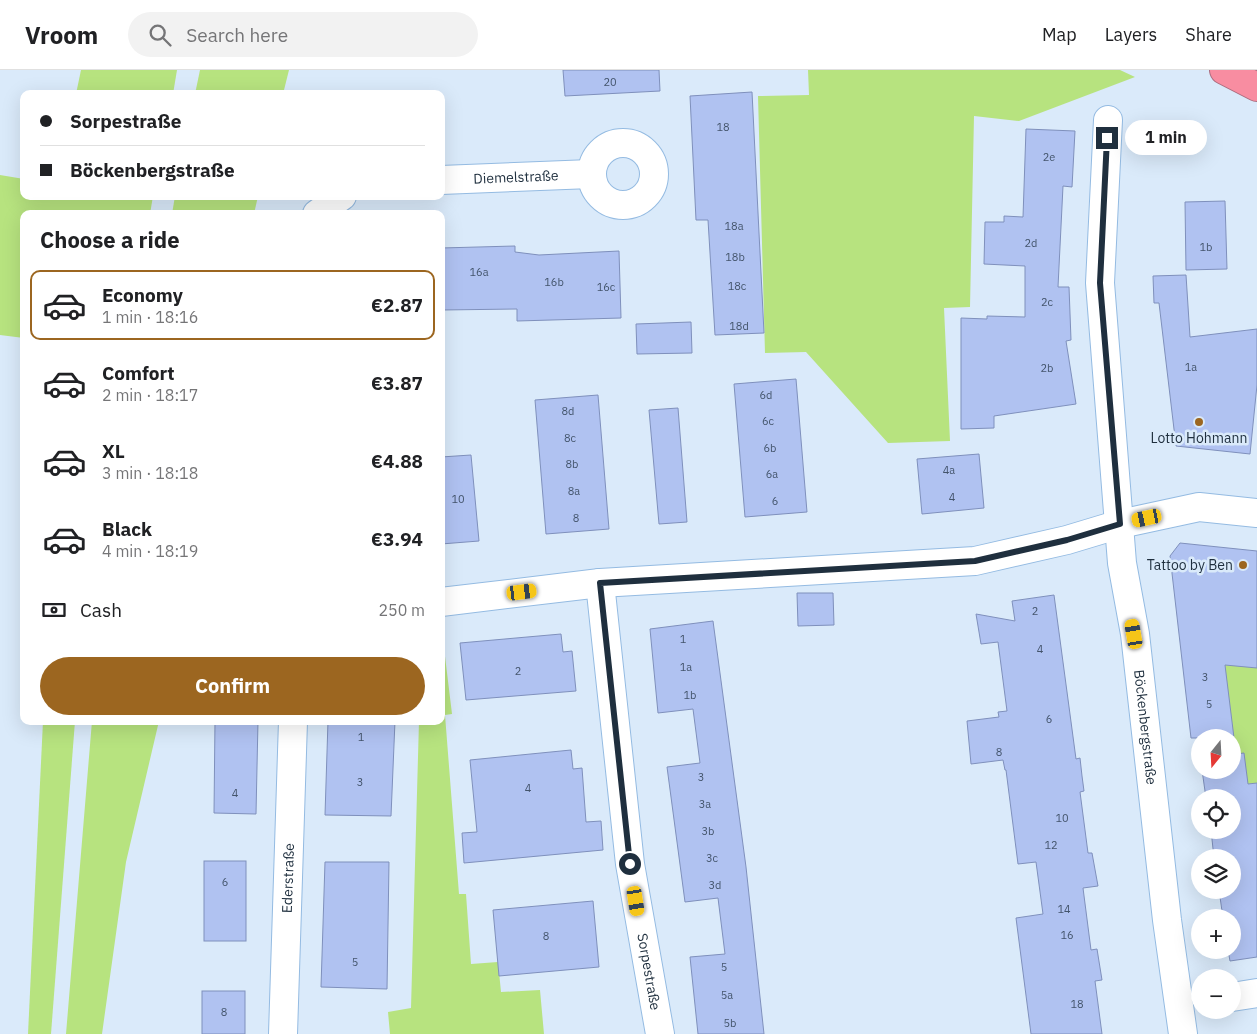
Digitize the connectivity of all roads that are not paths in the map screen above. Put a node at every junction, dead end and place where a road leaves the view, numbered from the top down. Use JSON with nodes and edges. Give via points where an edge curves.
{"nodes":[{"id":1,"x":1224,"y":70,"type":"edge"},
{"id":2,"x":1257,"y":87,"type":"edge"},
{"id":3,"x":1108,"y":120,"type":"dead end"},
{"id":4,"x":592,"y":174,"type":"dead end"},
{"id":5,"x":445,"y":180,"type":"edge"},
{"id":6,"x":336,"y":200,"type":"edge"},
{"id":7,"x":323,"y":210,"type":"edge"},
{"id":8,"x":1257,"y":513,"type":"edge"},
{"id":9,"x":1120,"y":524,"type":"junction"},
{"id":10,"x":600,"y":583,"type":"junction"},
{"id":11,"x":445,"y":602,"type":"edge"},
{"id":12,"x":293,"y":725,"type":"edge"},
{"id":13,"x":1257,"y":993,"type":"edge"},
{"id":14,"x":1241,"y":996,"type":"edge"},
{"id":15,"x":1189,"y":1002,"type":"edge"},
{"id":16,"x":283,"y":1034,"type":"edge"},
{"id":17,"x":660,"y":1034,"type":"edge"},
{"id":18,"x":1183,"y":1034,"type":"edge"}],
"edges":[{"from":1,"to":2,"type":"highway"},
{"from":3,"to":9,"type":"street","name":"Böckenbergstraße","via":[[1100,283]]},
{"from":4,"to":5,"type":"street","name":"Diemelstraße"},
{"from":6,"to":7,"type":"street"},
{"from":8,"to":9,"type":"street","via":[[1199,507]]},
{"from":9,"to":10,"type":"street","via":[[975,561]]},
{"from":9,"to":15,"type":"street","name":"Böckenbergstraße","via":[[1122,563],[1134,634],[1167,920]]},
{"from":10,"to":11,"type":"street"},
{"from":10,"to":17,"type":"street","name":"Sorpestraße","via":[[630,864]]},
{"from":12,"to":16,"type":"street","name":"Ederstraße"},
{"from":13,"to":14,"type":"street"},
{"from":15,"to":18,"type":"street","name":"Böckenbergstraße"}]}
